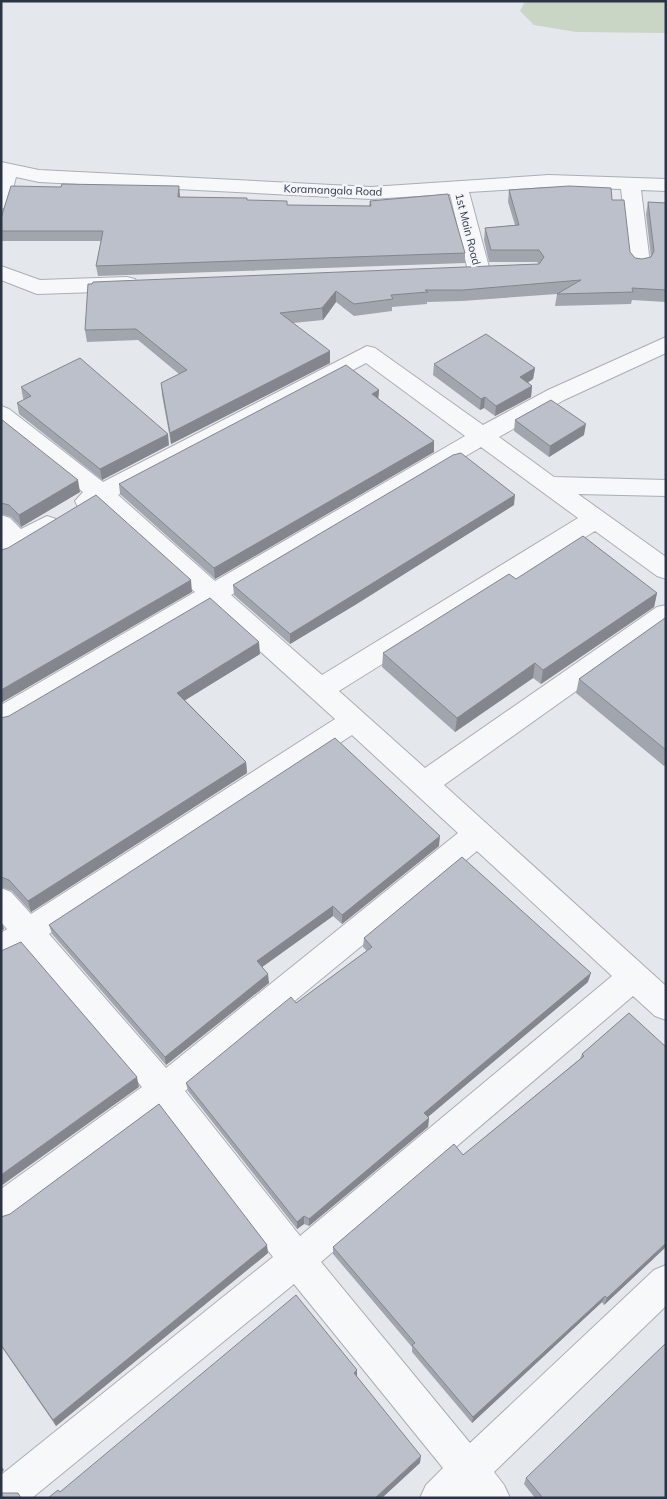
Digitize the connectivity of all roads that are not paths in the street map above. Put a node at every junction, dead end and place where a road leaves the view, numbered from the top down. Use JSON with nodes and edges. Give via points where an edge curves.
{"nodes":[{"id":1,"x":4,"y":169,"type":"edge"},
{"id":2,"x":630,"y":184,"type":"junction"},
{"id":3,"x":666,"y":185,"type":"edge"},
{"id":4,"x":458,"y":187,"type":"junction"},
{"id":5,"x":1,"y":203,"type":"edge"},
{"id":6,"x":640,"y":263,"type":"edge"},
{"id":7,"x":478,"y":271,"type":"edge"},
{"id":8,"x":1,"y":272,"type":"edge"},
{"id":9,"x":145,"y":283,"type":"edge"},
{"id":10,"x":666,"y":344,"type":"edge"},
{"id":11,"x":1,"y":414,"type":"edge"},
{"id":12,"x":482,"y":436,"type":"junction"},
{"id":13,"x":549,"y":485,"type":"junction"},
{"id":14,"x":666,"y":488,"type":"edge"},
{"id":15,"x":100,"y":493,"type":"junction"},
{"id":16,"x":595,"y":519,"type":"junction"},
{"id":17,"x":1,"y":524,"type":"edge"},
{"id":18,"x":10,"y":546,"type":"edge"},
{"id":19,"x":666,"y":570,"type":"edge"},
{"id":20,"x":213,"y":594,"type":"junction"},
{"id":21,"x":666,"y":614,"type":"edge"},
{"id":22,"x":321,"y":689,"type":"junction"},
{"id":23,"x":1,"y":718,"type":"edge"},
{"id":24,"x":354,"y":720,"type":"junction"},
{"id":25,"x":424,"y":784,"type":"junction"},
{"id":26,"x":478,"y":833,"type":"junction"},
{"id":27,"x":1,"y":901,"type":"edge"},
{"id":28,"x":14,"y":940,"type":"edge"},
{"id":29,"x":633,"y":977,"type":"junction"},
{"id":30,"x":666,"y":1006,"type":"edge"},
{"id":31,"x":164,"y":1089,"type":"junction"},
{"id":32,"x":1,"y":1209,"type":"edge"},
{"id":33,"x":297,"y":1260,"type":"junction"},
{"id":34,"x":666,"y":1282,"type":"edge"},
{"id":35,"x":470,"y":1471,"type":"junction"},
{"id":36,"x":2,"y":1498,"type":"edge"},
{"id":37,"x":439,"y":1498,"type":"edge"},
{"id":38,"x":491,"y":1498,"type":"edge"}],
"edges":[{"from":1,"to":4,"type":"street","name":"Koramangala Road","via":[[39,176],[370,193]]},
{"from":1,"to":5,"type":"street"},
{"from":2,"to":3,"type":"street","name":"Koramangala Road"},
{"from":2,"to":4,"type":"street","name":"Koramangala Road","via":[[549,181]]},
{"from":2,"to":6,"type":"street"},
{"from":4,"to":7,"type":"street","name":"1st Main Road"},
{"from":8,"to":9,"type":"street","via":[[37,287]]},
{"from":10,"to":12,"type":"street","via":[[556,395]]},
{"from":11,"to":15,"type":"street"},
{"from":12,"to":13,"type":"street"},
{"from":12,"to":15,"type":"street","via":[[367,353]]},
{"from":12,"to":20,"type":"street"},
{"from":13,"to":14,"type":"street"},
{"from":13,"to":16,"type":"street"},
{"from":15,"to":18,"type":"street"},
{"from":15,"to":20,"type":"street"},
{"from":16,"to":19,"type":"street"},
{"from":16,"to":22,"type":"street"},
{"from":17,"to":18,"type":"street"},
{"from":20,"to":22,"type":"street"},
{"from":20,"to":23,"type":"street"},
{"from":21,"to":25,"type":"street"},
{"from":22,"to":24,"type":"street"},
{"from":24,"to":25,"type":"street"},
{"from":24,"to":28,"type":"street"},
{"from":25,"to":26,"type":"street"},
{"from":26,"to":29,"type":"street"},
{"from":26,"to":31,"type":"street"},
{"from":27,"to":28,"type":"street"},
{"from":28,"to":31,"type":"street"},
{"from":29,"to":30,"type":"street"},
{"from":29,"to":33,"type":"street"},
{"from":31,"to":32,"type":"street"},
{"from":31,"to":33,"type":"street"},
{"from":33,"to":35,"type":"street"},
{"from":33,"to":36,"type":"street"},
{"from":34,"to":35,"type":"street"},
{"from":35,"to":37,"type":"street"},
{"from":35,"to":38,"type":"street"}]}
